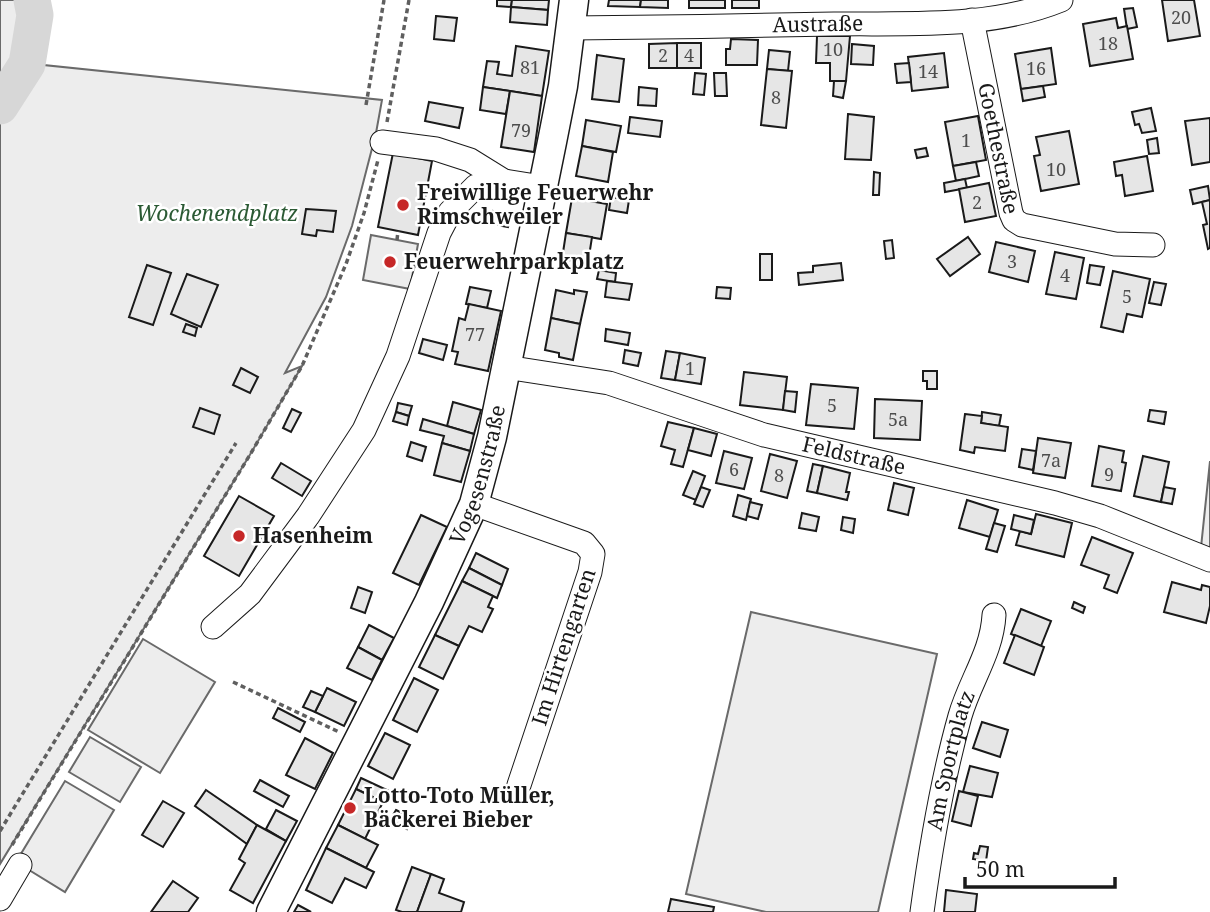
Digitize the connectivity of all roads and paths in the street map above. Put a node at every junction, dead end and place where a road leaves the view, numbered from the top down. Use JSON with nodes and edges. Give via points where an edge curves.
{"nodes":[{"id":1,"x":384,"y":0,"type":"edge"},
{"id":2,"x":410,"y":0,"type":"edge"},
{"id":3,"x":574,"y":0,"type":"edge"},
{"id":4,"x":1061,"y":0,"type":"edge"},
{"id":5,"x":1025,"y":6,"type":"edge"},
{"id":6,"x":972,"y":20,"type":"junction"},
{"id":7,"x":571,"y":28,"type":"junction"},
{"id":8,"x":366,"y":105,"type":"dead end"},
{"id":9,"x":382,"y":142,"type":"junction"},
{"id":10,"x":505,"y":181,"type":"junction"},
{"id":11,"x":542,"y":187,"type":"junction"},
{"id":12,"x":398,"y":231,"type":"dead end"},
{"id":13,"x":397,"y":240,"type":"dead end"},
{"id":14,"x":1153,"y":245,"type":"dead end"},
{"id":15,"x":506,"y":367,"type":"junction"},
{"id":16,"x":236,"y":443,"type":"dead end"},
{"id":17,"x":474,"y":505,"type":"junction"},
{"id":18,"x":1205,"y":558,"type":"edge"},
{"id":19,"x":994,"y":615,"type":"dead end"},
{"id":20,"x":213,"y":627,"type":"dead end"},
{"id":21,"x":233,"y":682,"type":"dead end"},
{"id":22,"x":358,"y":741,"type":"junction"},
{"id":23,"x":519,"y":785,"type":"dead end"},
{"id":24,"x":0,"y":831,"type":"edge"},
{"id":25,"x":14,"y":859,"type":"joint"},
{"id":26,"x":0,"y":899,"type":"edge"},
{"id":27,"x":271,"y":912,"type":"edge"},
{"id":28,"x":922,"y":912,"type":"edge"}],
"edges":[{"from":1,"to":8,"type":"path"},
{"from":2,"to":9,"type":"path"},
{"from":3,"to":7,"type":"main road","name":"Vogesenstraße"},
{"from":4,"to":5,"type":"street","name":"Austraße"},
{"from":5,"to":6,"type":"street","name":"Austraße"},
{"from":6,"to":7,"type":"street","name":"Austraße"},
{"from":6,"to":14,"type":"street","name":"Goethestraße","via":[[1014,220],[1115,244]]},
{"from":7,"to":11,"type":"main road","name":"Vogesenstraße"},
{"from":9,"to":10,"type":"street","via":[[436,149],[470,160]]},
{"from":9,"to":25,"type":"path","via":[[346,264],[302,366]]},
{"from":10,"to":11,"type":"street"},
{"from":10,"to":20,"type":"street","via":[[476,186],[450,212],[398,356],[364,430],[250,594]]},
{"from":11,"to":15,"type":"main road","name":"Vogesenstraße"},
{"from":12,"to":13,"type":"path"},
{"from":15,"to":17,"type":"main road","name":"Vogesenstraße"},
{"from":15,"to":18,"type":"street","name":"Feldstraße","via":[[610,383],[764,435],[1055,503]]},
{"from":16,"to":24,"type":"path"},
{"from":17,"to":22,"type":"main road","name":"Vogesenstraße"},
{"from":17,"to":23,"type":"street","name":"Im Hirtengarten","via":[[584,542],[593,554]]},
{"from":19,"to":28,"type":"street","name":"Am Sportplatz","via":[[989,649],[962,710],[946,771]]},
{"from":21,"to":22,"type":"path"},
{"from":22,"to":27,"type":"main road","name":"Vogesenstraße"},
{"from":25,"to":26,"type":"street"}]}
